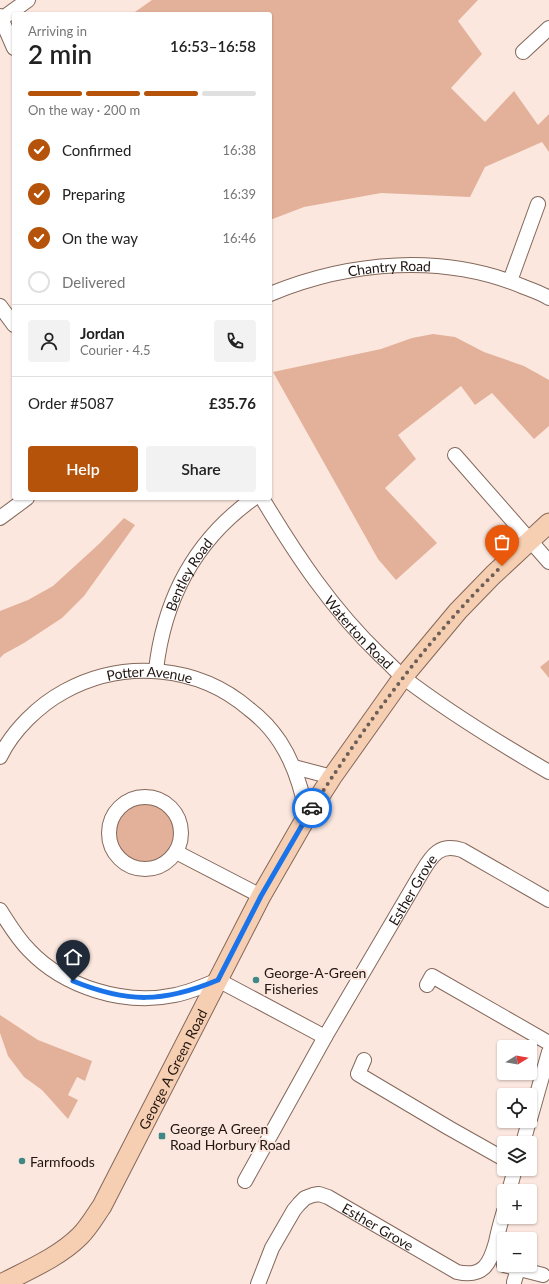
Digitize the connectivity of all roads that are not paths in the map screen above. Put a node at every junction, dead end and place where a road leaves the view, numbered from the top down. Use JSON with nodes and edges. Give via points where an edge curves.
{"nodes":[{"id":1,"x":28,"y":0,"type":"edge"},
{"id":2,"x":0,"y":18,"type":"edge"},
{"id":3,"x":549,"y":28,"type":"edge"},
{"id":4,"x":12,"y":44,"type":"edge"},
{"id":5,"x":523,"y":52,"type":"dead end"},
{"id":6,"x":538,"y":204,"type":"dead end"},
{"id":7,"x":510,"y":281,"type":"junction"},
{"id":8,"x":272,"y":293,"type":"edge"},
{"id":9,"x":549,"y":298,"type":"edge"},
{"id":10,"x":0,"y":306,"type":"edge"},
{"id":11,"x":12,"y":322,"type":"edge"},
{"id":12,"x":455,"y":455,"type":"dead end"},
{"id":13,"x":24,"y":500,"type":"edge"},
{"id":14,"x":252,"y":500,"type":"edge"},
{"id":15,"x":263,"y":500,"type":"edge"},
{"id":16,"x":0,"y":518,"type":"edge"},
{"id":17,"x":549,"y":523,"type":"edge"},
{"id":18,"x":530,"y":540,"type":"junction"},
{"id":19,"x":549,"y":562,"type":"edge"},
{"id":20,"x":156,"y":670,"type":"junction"},
{"id":21,"x":403,"y":677,"type":"junction"},
{"id":22,"x":0,"y":757,"type":"edge"},
{"id":23,"x":294,"y":767,"type":"junction"},
{"id":24,"x":549,"y":772,"type":"edge"},
{"id":25,"x":332,"y":777,"type":"junction"},
{"id":26,"x":307,"y":816,"type":"junction"},
{"id":27,"x":176,"y":852,"type":"junction"},
{"id":28,"x":261,"y":896,"type":"junction"},
{"id":29,"x":549,"y":900,"type":"edge"},
{"id":30,"x":0,"y":910,"type":"edge"},
{"id":31,"x":218,"y":980,"type":"junction"},
{"id":32,"x":427,"y":985,"type":"dead end"},
{"id":33,"x":325,"y":1037,"type":"junction"},
{"id":34,"x":549,"y":1044,"type":"edge"},
{"id":35,"x":549,"y":1052,"type":"edge"},
{"id":36,"x":364,"y":1060,"type":"dead end"},
{"id":37,"x":537,"y":1095,"type":"edge"},
{"id":38,"x":497,"y":1155,"type":"edge"},
{"id":39,"x":245,"y":1181,"type":"dead end"},
{"id":40,"x":500,"y":1224,"type":"edge"},
{"id":41,"x":490,"y":1261,"type":"junction"},
{"id":42,"x":497,"y":1263,"type":"edge"},
{"id":43,"x":512,"y":1272,"type":"edge"},
{"id":44,"x":543,"y":1275,"type":"dead end"},
{"id":45,"x":1,"y":1284,"type":"edge"},
{"id":46,"x":258,"y":1284,"type":"edge"}],
"edges":[{"from":1,"to":2,"type":"street"},
{"from":2,"to":4,"type":"street"},
{"from":3,"to":5,"type":"street"},
{"from":6,"to":7,"type":"street"},
{"from":7,"to":8,"type":"street","name":"Chantry Road","via":[[475,271],[421,264],[348,271]]},
{"from":7,"to":9,"type":"street","name":"Chantry Road"},
{"from":10,"to":11,"type":"street"},
{"from":12,"to":18,"type":"street"},
{"from":13,"to":16,"type":"street"},
{"from":14,"to":20,"type":"street","name":"Bentley Road","via":[[212,535],[187,570],[167,615],[158,649]]},
{"from":15,"to":21,"type":"street","name":"Waterton Road","via":[[286,539],[334,606],[366,642]]},
{"from":17,"to":18,"type":"main road","name":"George A Green Road"},
{"from":18,"to":19,"type":"street"},
{"from":18,"to":21,"type":"main road","name":"George A Green Road","via":[[458,611]]},
{"from":20,"to":22,"type":"street","name":"Potter Avenue","via":[[130,670],[103,675],[55,696],[16,732]]},
{"from":20,"to":23,"type":"street","name":"Potter Avenue","via":[[185,675],[213,685],[238,700],[261,719],[280,741]]},
{"from":21,"to":24,"type":"street","name":"Waterton Road","via":[[487,736]]},
{"from":21,"to":25,"type":"main road","name":"George A Green Road"},
{"from":23,"to":25,"type":"street"},
{"from":23,"to":26,"type":"street","name":"Potter Avenue"},
{"from":25,"to":26,"type":"main road","name":"George A Green Road"},
{"from":26,"to":28,"type":"main road","name":"George A Green Road"},
{"from":27,"to":27,"type":"street","via":[[181,838],[180,823],[173,810],[161,800],[146,797],[131,800],[118,808],[111,821],[109,836],[113,851],[123,863],[137,869],[152,870],[166,864]]},
{"from":27,"to":28,"type":"street"},
{"from":28,"to":31,"type":"main road","name":"George A Green Road"},
{"from":29,"to":33,"type":"street","name":"Esther Grove","via":[[462,850],[454,847],[436,853],[422,872]]},
{"from":30,"to":31,"type":"street","via":[[12,930],[29,950],[73,981],[97,991],[150,998],[196,990]]},
{"from":31,"to":33,"type":"street"},
{"from":31,"to":45,"type":"main road","name":"George A Green Road","via":[[90,1225],[70,1246]]},
{"from":32,"to":34,"type":"street","via":[[432,976]]},
{"from":33,"to":39,"type":"street","name":"Esther Grove"},
{"from":35,"to":37,"type":"street"},
{"from":36,"to":38,"type":"street","via":[[358,1074]]},
{"from":40,"to":41,"type":"street"},
{"from":41,"to":42,"type":"street"},
{"from":41,"to":46,"type":"street","name":"Esther Grove","via":[[478,1271],[464,1274],[457,1272],[320,1194],[304,1198],[294,1210],[272,1248]]},
{"from":43,"to":44,"type":"street","via":[[516,1275]]}]}
